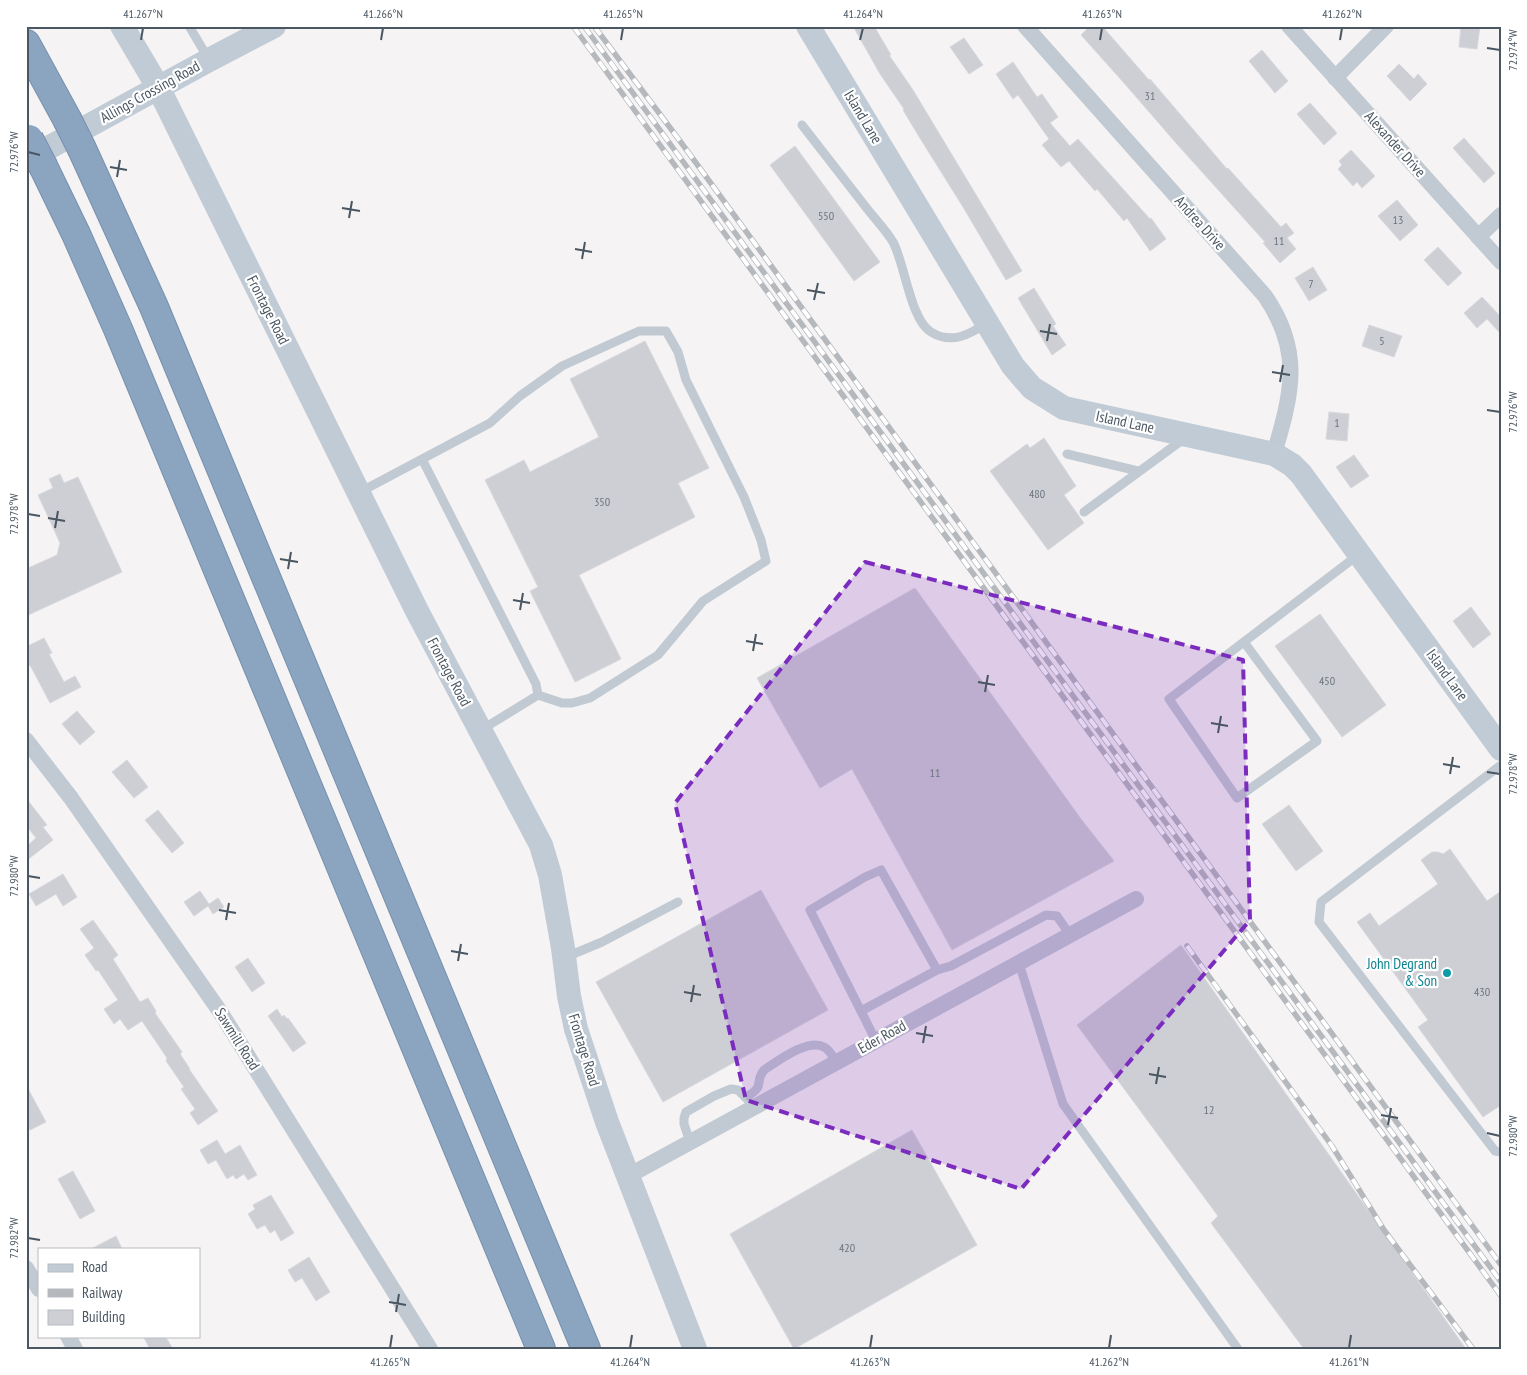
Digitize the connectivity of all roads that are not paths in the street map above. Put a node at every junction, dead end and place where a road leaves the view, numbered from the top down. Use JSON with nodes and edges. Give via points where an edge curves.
{"nodes":[{"id":1,"x":122,"y":26,"type":"edge"},
{"id":2,"x":189,"y":26,"type":"edge"},
{"id":3,"x":274,"y":26,"type":"edge"},
{"id":4,"x":808,"y":26,"type":"edge"},
{"id":5,"x":1025,"y":26,"type":"edge"},
{"id":6,"x":1289,"y":26,"type":"edge"},
{"id":7,"x":1386,"y":26,"type":"edge"},
{"id":8,"x":26,"y":44,"type":"edge"},
{"id":9,"x":209,"y":60,"type":"junction"},
{"id":10,"x":1335,"y":78,"type":"junction"},
{"id":11,"x":158,"y":87,"type":"junction"},
{"id":12,"x":802,"y":125,"type":"dead end"},
{"id":13,"x":32,"y":150,"type":"edge"},
{"id":14,"x":1501,"y":215,"type":"edge"},
{"id":15,"x":1478,"y":237,"type":"junction"},
{"id":16,"x":1501,"y":262,"type":"edge"},
{"id":17,"x":987,"y":323,"type":"junction"},
{"id":18,"x":1188,"y":436,"type":"junction"},
{"id":19,"x":1066,"y":454,"type":"dead end"},
{"id":20,"x":1274,"y":454,"type":"junction"},
{"id":21,"x":422,"y":459,"type":"junction"},
{"id":22,"x":1138,"y":472,"type":"junction"},
{"id":23,"x":359,"y":492,"type":"junction"},
{"id":24,"x":1084,"y":512,"type":"dead end"},
{"id":25,"x":1359,"y":554,"type":"junction"},
{"id":26,"x":1244,"y":642,"type":"junction"},
{"id":27,"x":538,"y":695,"type":"junction"},
{"id":28,"x":480,"y":730,"type":"junction"},
{"id":29,"x":26,"y":740,"type":"edge"},
{"id":30,"x":1501,"y":749,"type":"edge"},
{"id":31,"x":1501,"y":765,"type":"edge"},
{"id":32,"x":1136,"y":899,"type":"dead end"},
{"id":33,"x":678,"y":902,"type":"dead end"},
{"id":34,"x":1070,"y":935,"type":"junction"},
{"id":35,"x":564,"y":958,"type":"junction"},
{"id":36,"x":1019,"y":963,"type":"junction"},
{"id":37,"x":937,"y":970,"type":"junction"},
{"id":38,"x":861,"y":1011,"type":"junction"},
{"id":39,"x":876,"y":1041,"type":"junction"},
{"id":40,"x":836,"y":1062,"type":"junction"},
{"id":41,"x":750,"y":1102,"type":"junction"},
{"id":42,"x":690,"y":1142,"type":"junction"},
{"id":43,"x":1501,"y":1152,"type":"edge"},
{"id":44,"x":628,"y":1176,"type":"junction"},
{"id":45,"x":26,"y":1268,"type":"edge"},
{"id":46,"x":38,"y":1287,"type":"edge"},
{"id":47,"x":430,"y":1349,"type":"edge"},
{"id":48,"x":541,"y":1349,"type":"edge"},
{"id":49,"x":586,"y":1349,"type":"edge"},
{"id":50,"x":695,"y":1349,"type":"edge"},
{"id":51,"x":1238,"y":1349,"type":"edge"}],
"edges":[{"from":1,"to":11,"type":"street","name":"Frontage Road"},
{"from":2,"to":9,"type":"lane"},
{"from":3,"to":9,"type":"street","name":"Allings Crossing Road"},
{"from":4,"to":17,"type":"street","name":"Island Lane"},
{"from":5,"to":20,"type":"street","name":"Andrea Drive","via":[[1276,312],[1286,336],[1292,365],[1284,419]]},
{"from":6,"to":10,"type":"street","name":"Alexander Drive"},
{"from":7,"to":10,"type":"street"},
{"from":8,"to":49,"type":"highway","bridge":true,"via":[[82,149],[154,307]]},
{"from":9,"to":11,"type":"street","name":"Allings Crossing Road"},
{"from":10,"to":15,"type":"street","name":"Alexander Drive"},
{"from":11,"to":13,"type":"street","name":"Allings Crossing Road"},
{"from":11,"to":23,"type":"street","name":"Frontage Road"},
{"from":12,"to":17,"type":"lane","via":[[893,243],[923,325],[941,336],[960,338]]},
{"from":13,"to":48,"type":"highway","via":[[76,234],[118,329]]},
{"from":14,"to":15,"type":"street"},
{"from":15,"to":16,"type":"street","name":"Alexander Drive"},
{"from":17,"to":18,"type":"street","name":"Island Lane","via":[[1013,366],[1032,388],[1054,403],[1076,411]]},
{"from":18,"to":20,"type":"street","name":"Island Lane"},
{"from":18,"to":22,"type":"lane"},
{"from":19,"to":22,"type":"lane"},
{"from":20,"to":25,"type":"street","name":"Island Lane","via":[[1301,474]]},
{"from":21,"to":23,"type":"lane"},
{"from":21,"to":27,"type":"lane","via":[[536,684]]},
{"from":21,"to":27,"type":"lane","via":[[490,423],[520,396],[562,366],[639,331],[666,331],[678,352],[686,380],[744,497],[766,561],[703,601],[658,655],[590,698],[562,703]]},
{"from":22,"to":24,"type":"lane"},
{"from":23,"to":28,"type":"street","name":"Frontage Road","via":[[417,612]]},
{"from":25,"to":26,"type":"lane"},
{"from":25,"to":30,"type":"street","name":"Island Lane"},
{"from":26,"to":26,"type":"lane","via":[[1169,699],[1237,798],[1316,741]]},
{"from":27,"to":28,"type":"lane"},
{"from":28,"to":35,"type":"street","name":"Frontage Road","via":[[541,844],[550,875]]},
{"from":29,"to":47,"type":"street","name":"Sawmill Road","via":[[71,798],[221,1013]]},
{"from":31,"to":43,"type":"lane","via":[[1321,902],[1319,922],[1496,1151]]},
{"from":32,"to":34,"type":"street","name":"Eder Road"},
{"from":33,"to":35,"type":"lane"},
{"from":34,"to":36,"type":"street","name":"Eder Road"},
{"from":34,"to":37,"type":"lane","via":[[1057,916],[1046,915],[952,966]]},
{"from":35,"to":44,"type":"street","name":"Frontage Road","via":[[576,1029]]},
{"from":36,"to":39,"type":"street","name":"Eder Road"},
{"from":36,"to":51,"type":"lane","via":[[1063,1104]]},
{"from":37,"to":38,"type":"lane"},
{"from":37,"to":38,"type":"lane","via":[[881,870],[865,878],[810,910]]},
{"from":38,"to":39,"type":"lane"},
{"from":39,"to":40,"type":"street","name":"Eder Road"},
{"from":40,"to":41,"type":"street","name":"Eder Road"},
{"from":40,"to":41,"type":"lane","via":[[826,1047],[808,1045],[764,1070]]},
{"from":41,"to":42,"type":"street","name":"Eder Road"},
{"from":41,"to":42,"type":"lane","via":[[738,1090],[731,1089],[686,1112],[684,1124]]},
{"from":42,"to":44,"type":"street","name":"Eder Road"},
{"from":44,"to":50,"type":"street","name":"Frontage Road"},
{"from":45,"to":46,"type":"street"}]}
